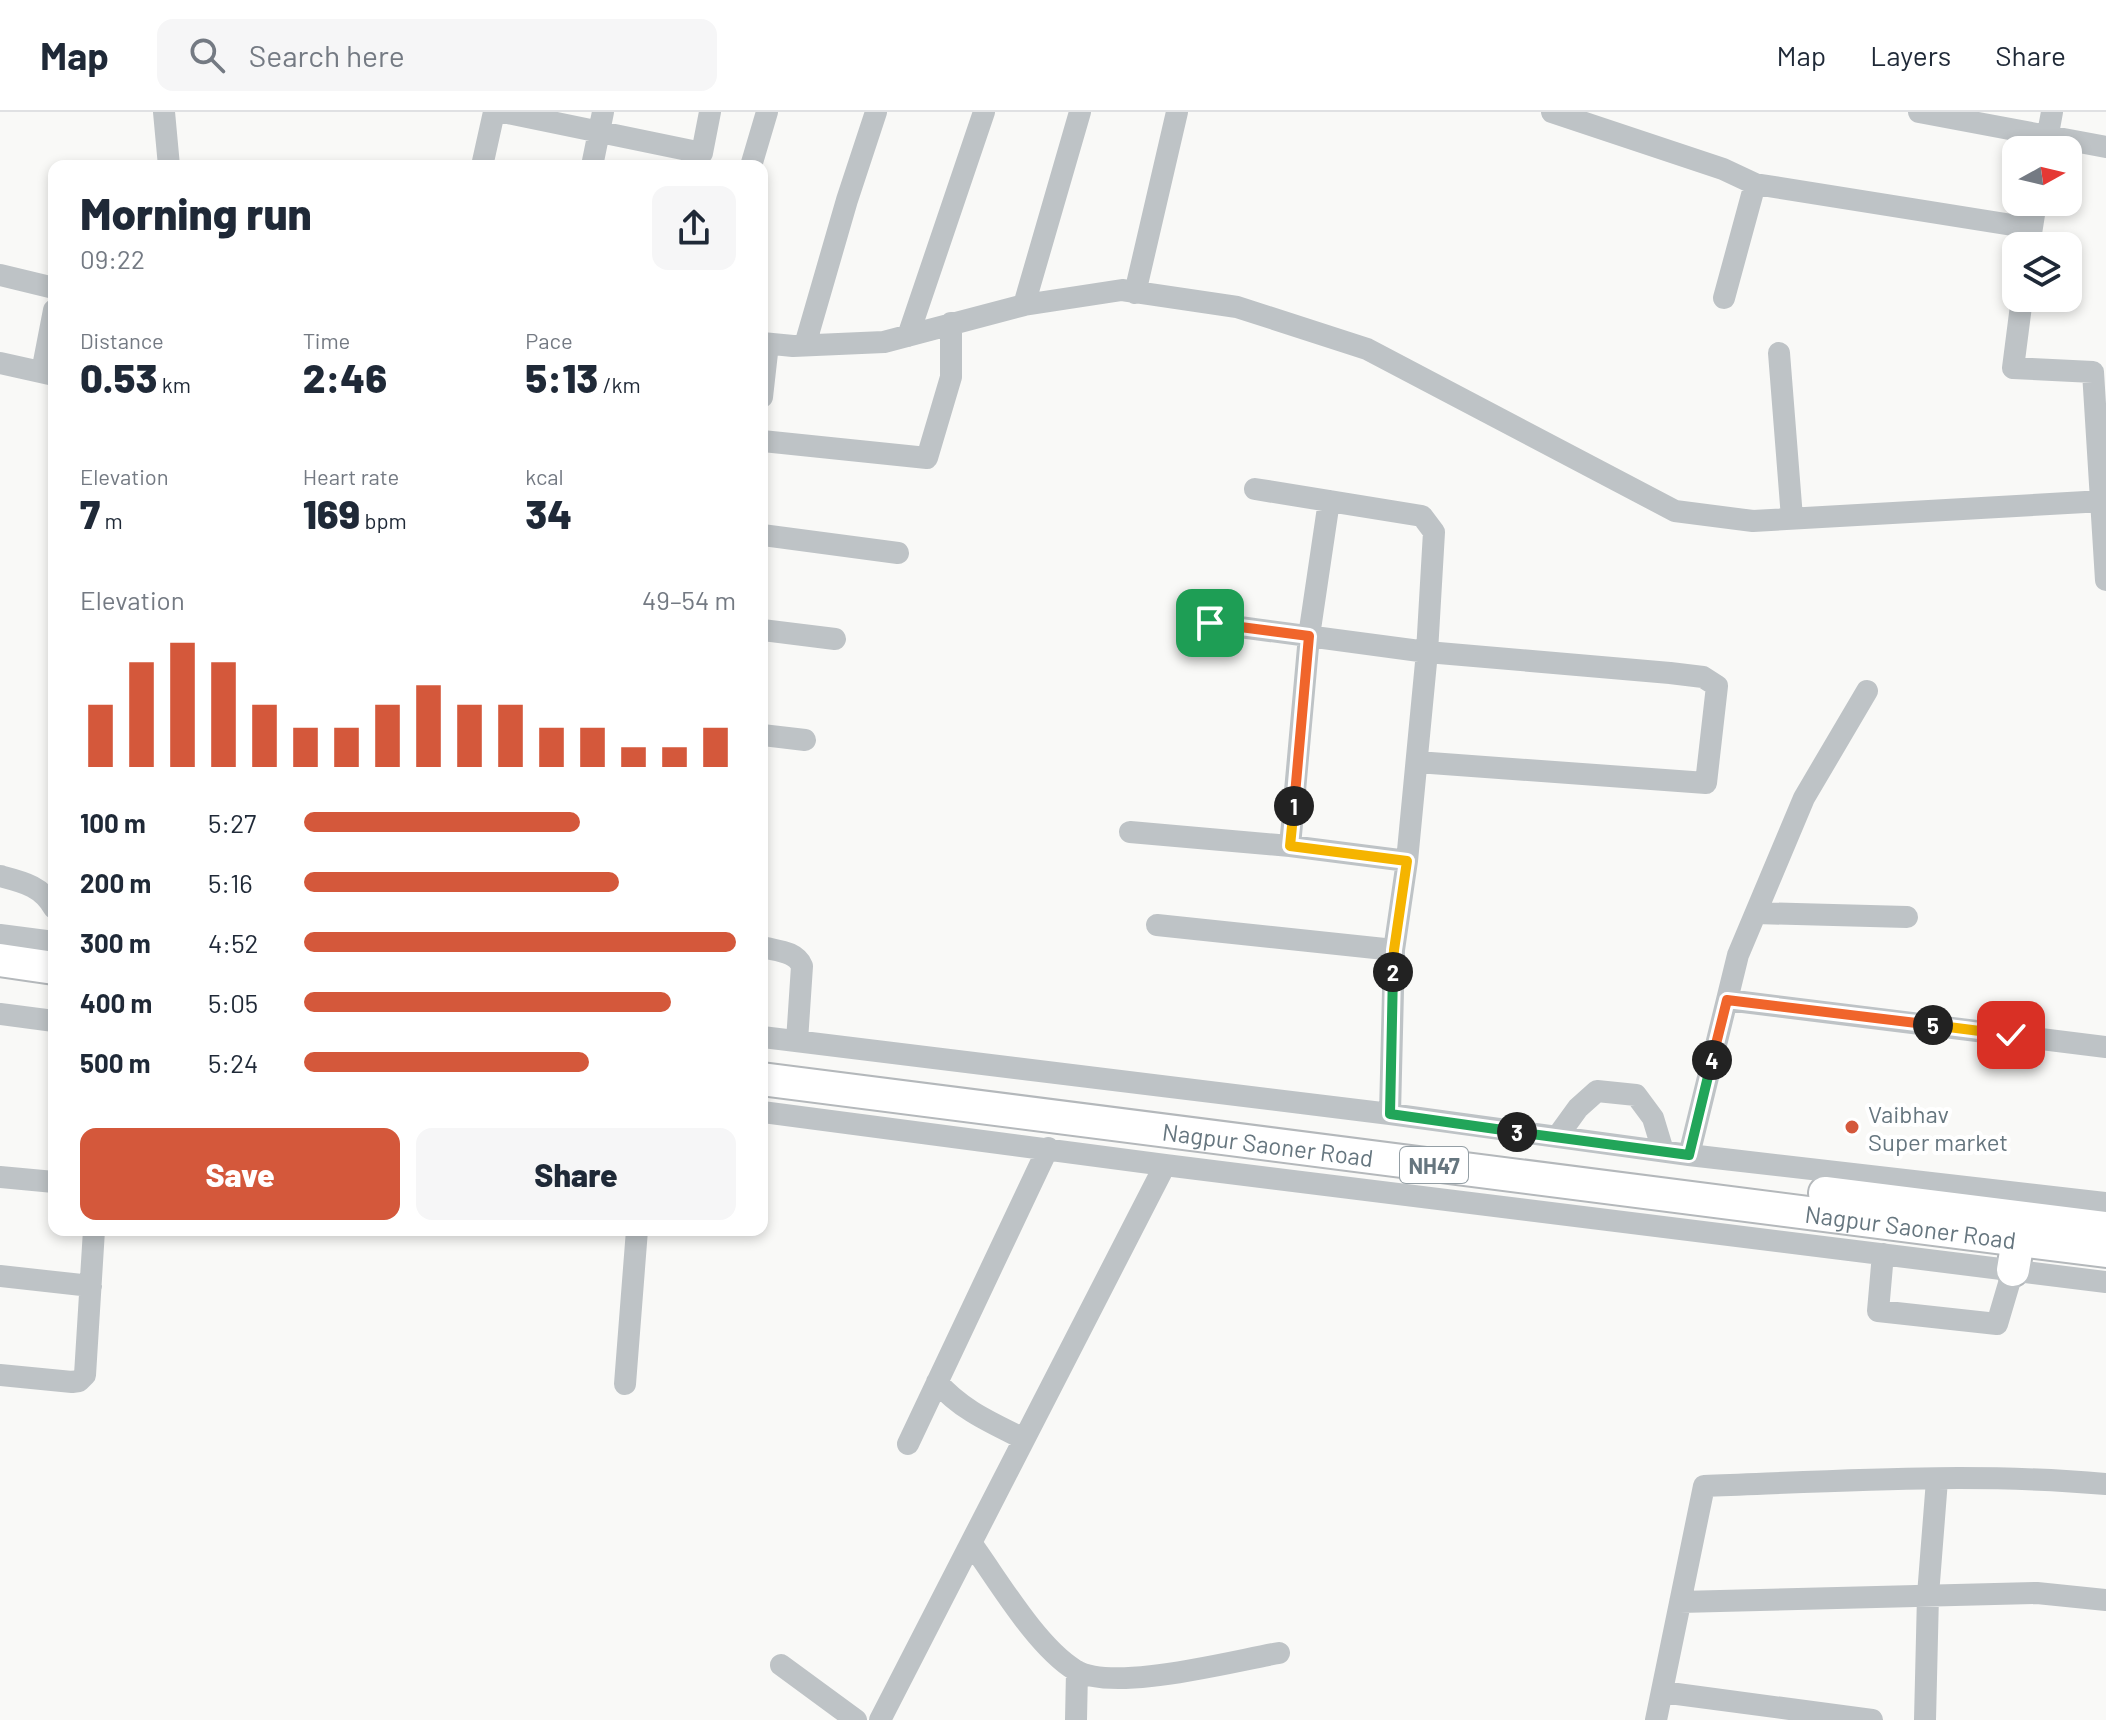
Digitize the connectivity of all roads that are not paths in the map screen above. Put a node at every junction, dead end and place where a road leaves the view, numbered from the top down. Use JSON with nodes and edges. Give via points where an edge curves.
{"nodes":[{"id":1,"x":164,"y":112,"type":"edge"},
{"id":2,"x":494,"y":112,"type":"edge"},
{"id":3,"x":503,"y":112,"type":"edge"},
{"id":4,"x":710,"y":112,"type":"edge"},
{"id":5,"x":767,"y":112,"type":"edge"},
{"id":6,"x":876,"y":112,"type":"edge"},
{"id":7,"x":984,"y":112,"type":"edge"},
{"id":8,"x":1080,"y":112,"type":"edge"},
{"id":9,"x":1177,"y":112,"type":"edge"},
{"id":10,"x":1552,"y":112,"type":"edge"},
{"id":11,"x":1919,"y":112,"type":"edge"},
{"id":12,"x":2052,"y":112,"type":"edge"},
{"id":13,"x":601,"y":122,"type":"edge"},
{"id":14,"x":2018,"y":136,"type":"edge"},
{"id":15,"x":2048,"y":136,"type":"edge"},
{"id":16,"x":2082,"y":145,"type":"edge"},
{"id":17,"x":2106,"y":147,"type":"edge"},
{"id":18,"x":168,"y":160,"type":"edge"},
{"id":19,"x":483,"y":160,"type":"edge"},
{"id":20,"x":593,"y":160,"type":"edge"},
{"id":21,"x":753,"y":160,"type":"edge"},
{"id":22,"x":1755,"y":184,"type":"junction"},
{"id":23,"x":2004,"y":232,"type":"edge"},
{"id":24,"x":0,"y":275,"type":"edge"},
{"id":25,"x":48,"y":287,"type":"edge"},
{"id":26,"x":1135,"y":293,"type":"junction"},
{"id":27,"x":1724,"y":298,"type":"dead end"},
{"id":28,"x":1024,"y":305,"type":"junction"},
{"id":29,"x":2020,"y":312,"type":"edge"},
{"id":30,"x":951,"y":323,"type":"junction"},
{"id":31,"x":908,"y":336,"type":"junction"},
{"id":32,"x":768,"y":343,"type":"edge"},
{"id":33,"x":805,"y":345,"type":"junction"},
{"id":34,"x":1779,"y":353,"type":"dead end"},
{"id":35,"x":0,"y":363,"type":"edge"},
{"id":36,"x":2100,"y":372,"type":"edge"},
{"id":37,"x":48,"y":374,"type":"edge"},
{"id":38,"x":768,"y":442,"type":"edge"},
{"id":39,"x":1255,"y":489,"type":"dead end"},
{"id":40,"x":1329,"y":501,"type":"junction"},
{"id":41,"x":2103,"y":501,"type":"junction"},
{"id":42,"x":1792,"y":518,"type":"junction"},
{"id":43,"x":768,"y":536,"type":"edge"},
{"id":44,"x":898,"y":553,"type":"dead end"},
{"id":45,"x":2106,"y":580,"type":"edge"},
{"id":46,"x":1210,"y":623,"type":"dead end"},
{"id":47,"x":768,"y":631,"type":"edge"},
{"id":48,"x":1309,"y":636,"type":"junction"},
{"id":49,"x":835,"y":639,"type":"dead end"},
{"id":50,"x":1427,"y":652,"type":"junction"},
{"id":51,"x":1867,"y":691,"type":"dead end"},
{"id":52,"x":768,"y":736,"type":"edge"},
{"id":53,"x":805,"y":740,"type":"dead end"},
{"id":54,"x":1417,"y":762,"type":"junction"},
{"id":55,"x":1130,"y":832,"type":"dead end"},
{"id":56,"x":1290,"y":846,"type":"junction"},
{"id":57,"x":1407,"y":861,"type":"junction"},
{"id":58,"x":0,"y":876,"type":"edge"},
{"id":59,"x":48,"y":896,"type":"edge"},
{"id":60,"x":1756,"y":913,"type":"junction"},
{"id":61,"x":1907,"y":917,"type":"dead end"},
{"id":62,"x":1157,"y":925,"type":"dead end"},
{"id":63,"x":0,"y":935,"type":"edge"},
{"id":64,"x":48,"y":941,"type":"edge"},
{"id":65,"x":768,"y":948,"type":"edge"},
{"id":66,"x":1394,"y":950,"type":"junction"},
{"id":67,"x":0,"y":960,"type":"edge"},
{"id":68,"x":48,"y":967,"type":"edge"},
{"id":69,"x":0,"y":980,"type":"edge"},
{"id":70,"x":48,"y":986,"type":"edge"},
{"id":71,"x":1727,"y":1000,"type":"junction"},
{"id":72,"x":0,"y":1014,"type":"edge"},
{"id":73,"x":48,"y":1020,"type":"edge"},
{"id":74,"x":768,"y":1038,"type":"edge"},
{"id":75,"x":797,"y":1041,"type":"junction"},
{"id":76,"x":2106,"y":1047,"type":"edge"},
{"id":77,"x":768,"y":1061,"type":"edge"},
{"id":78,"x":768,"y":1080,"type":"edge"},
{"id":79,"x":768,"y":1113,"type":"edge"},
{"id":80,"x":1390,"y":1114,"type":"junction"},
{"id":81,"x":1557,"y":1137,"type":"junction"},
{"id":82,"x":1048,"y":1148,"type":"junction"},
{"id":83,"x":1663,"y":1151,"type":"junction"},
{"id":84,"x":1689,"y":1155,"type":"junction"},
{"id":85,"x":1165,"y":1165,"type":"junction"},
{"id":86,"x":0,"y":1177,"type":"edge"},
{"id":87,"x":48,"y":1181,"type":"edge"},
{"id":88,"x":2106,"y":1203,"type":"edge"},
{"id":89,"x":2106,"y":1228,"type":"edge"},
{"id":90,"x":94,"y":1236,"type":"edge"},
{"id":91,"x":637,"y":1236,"type":"edge"},
{"id":92,"x":2106,"y":1251,"type":"edge"},
{"id":93,"x":1883,"y":1254,"type":"junction"},
{"id":94,"x":2015,"y":1255,"type":"junction"},
{"id":95,"x":0,"y":1276,"type":"edge"},
{"id":96,"x":2106,"y":1282,"type":"edge"},
{"id":97,"x":91,"y":1286,"type":"junction"},
{"id":98,"x":0,"y":1375,"type":"edge"},
{"id":99,"x":937,"y":1382,"type":"junction"},
{"id":100,"x":625,"y":1384,"type":"dead end"},
{"id":101,"x":1024,"y":1439,"type":"junction"},
{"id":102,"x":908,"y":1444,"type":"dead end"},
{"id":103,"x":1937,"y":1480,"type":"junction"},
{"id":104,"x":2106,"y":1484,"type":"edge"},
{"id":105,"x":971,"y":1543,"type":"junction"},
{"id":106,"x":1928,"y":1595,"type":"junction"},
{"id":107,"x":2106,"y":1600,"type":"edge"},
{"id":108,"x":1680,"y":1602,"type":"junction"},
{"id":109,"x":1279,"y":1653,"type":"dead end"},
{"id":110,"x":781,"y":1665,"type":"dead end"},
{"id":111,"x":1077,"y":1671,"type":"junction"},
{"id":112,"x":1662,"y":1692,"type":"junction"},
{"id":113,"x":856,"y":1720,"type":"edge"},
{"id":114,"x":880,"y":1720,"type":"edge"},
{"id":115,"x":1076,"y":1720,"type":"edge"},
{"id":116,"x":1656,"y":1720,"type":"edge"},
{"id":117,"x":1872,"y":1720,"type":"edge"},
{"id":118,"x":1925,"y":1720,"type":"edge"}],
"edges":[{"from":1,"to":18,"type":"street"},
{"from":2,"to":19,"type":"street"},
{"from":3,"to":13,"type":"street"},
{"from":4,"to":13,"type":"street","via":[[702,153]]},
{"from":5,"to":21,"type":"street"},
{"from":6,"to":33,"type":"street"},
{"from":7,"to":31,"type":"street"},
{"from":8,"to":28,"type":"street"},
{"from":9,"to":26,"type":"street"},
{"from":10,"to":22,"type":"street"},
{"from":11,"to":14,"type":"street"},
{"from":12,"to":15,"type":"street"},
{"from":13,"to":20,"type":"street"},
{"from":16,"to":17,"type":"street"},
{"from":22,"to":23,"type":"street"},
{"from":22,"to":27,"type":"street"},
{"from":24,"to":25,"type":"street"},
{"from":26,"to":28,"type":"street","via":[[1122,290]]},
{"from":26,"to":42,"type":"street","via":[[1237,307],[1367,349],[1675,511],[1753,521]]},
{"from":28,"to":30,"type":"street"},
{"from":29,"to":36,"type":"street","via":[[2013,368]]},
{"from":30,"to":31,"type":"street"},
{"from":30,"to":38,"type":"street","via":[[951,377],[927,458]]},
{"from":31,"to":33,"type":"street"},
{"from":32,"to":33,"type":"street"},
{"from":34,"to":42,"type":"street"},
{"from":35,"to":37,"type":"street"},
{"from":36,"to":41,"type":"street"},
{"from":39,"to":40,"type":"street"},
{"from":40,"to":48,"type":"street"},
{"from":40,"to":50,"type":"street","via":[[1422,516],[1434,532]]},
{"from":41,"to":42,"type":"street"},
{"from":41,"to":45,"type":"street"},
{"from":43,"to":44,"type":"street"},
{"from":46,"to":48,"type":"street"},
{"from":47,"to":49,"type":"street"},
{"from":48,"to":50,"type":"street"},
{"from":48,"to":56,"type":"street"},
{"from":50,"to":54,"type":"street"},
{"from":50,"to":54,"type":"street","via":[[1670,673],[1703,677],[1717,686],[1706,783]]},
{"from":51,"to":60,"type":"street","via":[[1804,798]]},
{"from":52,"to":53,"type":"street"},
{"from":54,"to":57,"type":"street"},
{"from":55,"to":56,"type":"street"},
{"from":56,"to":57,"type":"street"},
{"from":57,"to":66,"type":"street"},
{"from":58,"to":59,"type":"street","via":[[33,885]]},
{"from":60,"to":61,"type":"street"},
{"from":60,"to":71,"type":"street"},
{"from":62,"to":66,"type":"street"},
{"from":63,"to":64,"type":"street"},
{"from":65,"to":75,"type":"street","via":[[792,954],[802,966]]},
{"from":66,"to":80,"type":"street"},
{"from":67,"to":68,"type":"highway"},
{"from":69,"to":70,"type":"highway"},
{"from":71,"to":76,"type":"street"},
{"from":71,"to":84,"type":"street"},
{"from":72,"to":73,"type":"street"},
{"from":74,"to":75,"type":"street"},
{"from":75,"to":80,"type":"street"},
{"from":77,"to":89,"type":"highway","name":"Nagpur Saoner Road","number":"NH47"},
{"from":78,"to":94,"type":"highway","name":"Nagpur Saoner Road","number":"NH47"},
{"from":79,"to":82,"type":"street"},
{"from":80,"to":81,"type":"street"},
{"from":81,"to":83,"type":"street"},
{"from":81,"to":83,"type":"street","via":[[1597,1091],[1636,1095],[1653,1118]]},
{"from":82,"to":85,"type":"street"},
{"from":82,"to":99,"type":"street"},
{"from":83,"to":84,"type":"street"},
{"from":84,"to":88,"type":"street"},
{"from":85,"to":93,"type":"street"},
{"from":85,"to":101,"type":"street"},
{"from":86,"to":87,"type":"street"},
{"from":90,"to":97,"type":"street"},
{"from":91,"to":100,"type":"street"},
{"from":92,"to":94,"type":"highway","name":"Nagpur Saoner Road","number":"NH47"},
{"from":93,"to":94,"type":"street"},
{"from":93,"to":94,"type":"street","via":[[1878,1311],[1997,1324]]},
{"from":94,"to":96,"type":"street"},
{"from":95,"to":97,"type":"street"},
{"from":97,"to":98,"type":"street","via":[[85,1375],[79,1381]]},
{"from":99,"to":101,"type":"street","via":[[967,1410]]},
{"from":99,"to":102,"type":"street"},
{"from":101,"to":105,"type":"street"},
{"from":103,"to":104,"type":"street"},
{"from":103,"to":106,"type":"street"},
{"from":103,"to":108,"type":"street","via":[[1704,1486]]},
{"from":105,"to":111,"type":"street","via":[[1038,1635]]},
{"from":105,"to":114,"type":"street"},
{"from":106,"to":107,"type":"street","via":[[2037,1593]]},
{"from":106,"to":108,"type":"street"},
{"from":106,"to":118,"type":"street"},
{"from":108,"to":112,"type":"street"},
{"from":109,"to":111,"type":"street","via":[[1130,1679],[1100,1679]]},
{"from":110,"to":113,"type":"street"},
{"from":111,"to":115,"type":"street"},
{"from":112,"to":116,"type":"street"},
{"from":112,"to":117,"type":"street"}]}
